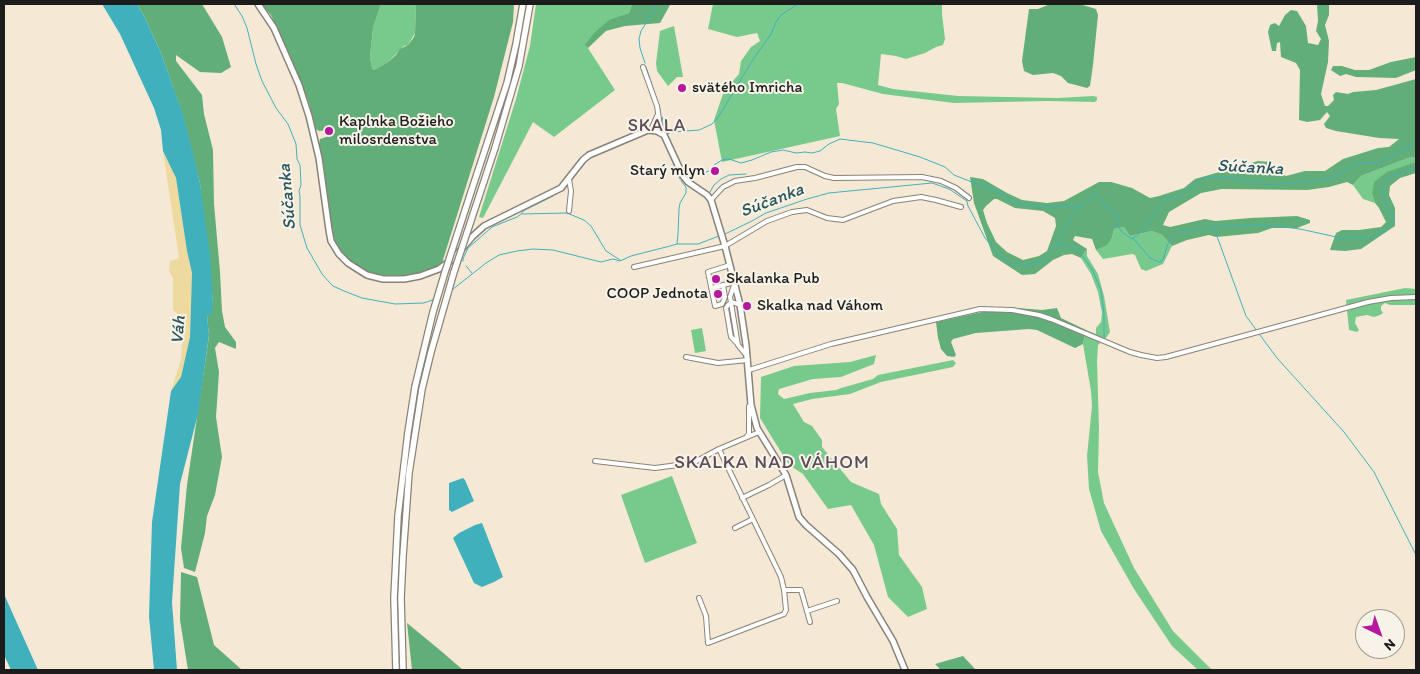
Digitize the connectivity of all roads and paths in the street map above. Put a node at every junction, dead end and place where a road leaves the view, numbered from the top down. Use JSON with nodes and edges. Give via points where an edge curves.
{"nodes":[{"id":1,"x":258,"y":4,"type":"edge"},
{"id":2,"x":522,"y":4,"type":"edge"},
{"id":3,"x":530,"y":4,"type":"edge"},
{"id":4,"x":643,"y":67,"type":"dead end"},
{"id":5,"x":658,"y":114,"type":"junction"},
{"id":6,"x":651,"y":130,"type":"junction"},
{"id":7,"x":661,"y":133,"type":"junction"},
{"id":8,"x":569,"y":179,"type":"junction"},
{"id":9,"x":969,"y":198,"type":"dead end"},
{"id":10,"x":711,"y":200,"type":"junction"},
{"id":11,"x":961,"y":207,"type":"dead end"},
{"id":12,"x":569,"y":211,"type":"dead end"},
{"id":13,"x":725,"y":246,"type":"junction"},
{"id":14,"x":730,"y":266,"type":"junction"},
{"id":15,"x":634,"y":267,"type":"dead end"},
{"id":16,"x":735,"y":283,"type":"junction"},
{"id":17,"x":723,"y":285,"type":"junction"},
{"id":18,"x":712,"y":288,"type":"junction"},
{"id":19,"x":1416,"y":297,"type":"edge"},
{"id":20,"x":730,"y":302,"type":"junction"},
{"id":21,"x":740,"y":305,"type":"junction"},
{"id":22,"x":686,"y":357,"type":"dead end"},
{"id":23,"x":748,"y":358,"type":"junction"},
{"id":24,"x":748,"y":370,"type":"junction"},
{"id":25,"x":751,"y":406,"type":"junction"},
{"id":26,"x":759,"y":432,"type":"junction"},
{"id":27,"x":745,"y":438,"type":"junction"},
{"id":28,"x":719,"y":449,"type":"junction"},
{"id":29,"x":595,"y":460,"type":"dead end"},
{"id":30,"x":786,"y":475,"type":"junction"},
{"id":31,"x":742,"y":498,"type":"junction"},
{"id":32,"x":753,"y":519,"type":"junction"},
{"id":33,"x":735,"y":528,"type":"dead end"},
{"id":34,"x":784,"y":590,"type":"junction"},
{"id":35,"x":699,"y":598,"type":"dead end"},
{"id":36,"x":837,"y":602,"type":"dead end"},
{"id":37,"x":807,"y":611,"type":"junction"},
{"id":38,"x":810,"y":622,"type":"dead end"},
{"id":39,"x":396,"y":670,"type":"edge"},
{"id":40,"x":403,"y":670,"type":"edge"},
{"id":41,"x":905,"y":670,"type":"edge"}],
"edges":[{"from":1,"to":8,"type":"main road","via":[[274,28],[309,116],[319,158],[331,242],[343,259],[359,272],[390,279],[433,272],[450,261],[484,226],[552,194]]},
{"from":2,"to":39,"type":"highway","bridge":true,"via":[[502,100],[436,304],[415,387],[398,516],[394,598]]},
{"from":3,"to":40,"type":"highway","bridge":true,"via":[[519,66],[442,312],[422,389],[405,515],[401,598]]},
{"from":4,"to":5,"type":"street"},
{"from":5,"to":6,"type":"street"},
{"from":5,"to":7,"type":"street"},
{"from":6,"to":7,"type":"main road"},
{"from":6,"to":8,"type":"main road","via":[[589,155]]},
{"from":7,"to":10,"type":"main road","via":[[681,174]]},
{"from":8,"to":12,"type":"street"},
{"from":9,"to":10,"type":"street","via":[[941,181],[922,177],[834,178],[797,167],[735,181],[723,187]]},
{"from":10,"to":13,"type":"main road"},
{"from":11,"to":13,"type":"street","via":[[921,197],[893,201],[842,220],[807,210],[792,212],[767,221]]},
{"from":13,"to":14,"type":"main road"},
{"from":13,"to":15,"type":"street"},
{"from":14,"to":16,"type":"main road"},
{"from":14,"to":18,"type":"street","via":[[708,272]]},
{"from":16,"to":17,"type":"street"},
{"from":16,"to":20,"type":"street"},
{"from":16,"to":21,"type":"main road"},
{"from":17,"to":18,"type":"street"},
{"from":17,"to":18,"type":"street","via":[[725,297],[722,304],[715,306]]},
{"from":19,"to":24,"type":"street","via":[[1368,302],[1157,358],[1130,352],[1039,315],[980,309],[831,344]]},
{"from":20,"to":21,"type":"street"},
{"from":20,"to":23,"type":"street","via":[[726,308],[732,337]]},
{"from":21,"to":23,"type":"main road"},
{"from":22,"to":23,"type":"street","via":[[718,363]]},
{"from":23,"to":24,"type":"main road"},
{"from":24,"to":25,"type":"main road"},
{"from":25,"to":26,"type":"main road"},
{"from":25,"to":27,"type":"street","via":[[749,434]]},
{"from":26,"to":27,"type":"street"},
{"from":26,"to":30,"type":"main road"},
{"from":27,"to":28,"type":"street"},
{"from":28,"to":29,"type":"street","via":[[693,463],[655,468]]},
{"from":28,"to":31,"type":"street"},
{"from":30,"to":31,"type":"street"},
{"from":30,"to":41,"type":"main road","via":[[799,517],[853,570]]},
{"from":31,"to":32,"type":"street"},
{"from":32,"to":33,"type":"street"},
{"from":32,"to":34,"type":"street"},
{"from":34,"to":35,"type":"street","via":[[784,614],[708,644],[706,616]]},
{"from":34,"to":37,"type":"street","via":[[802,590]]},
{"from":36,"to":37,"type":"street"},
{"from":37,"to":38,"type":"street"}]}
